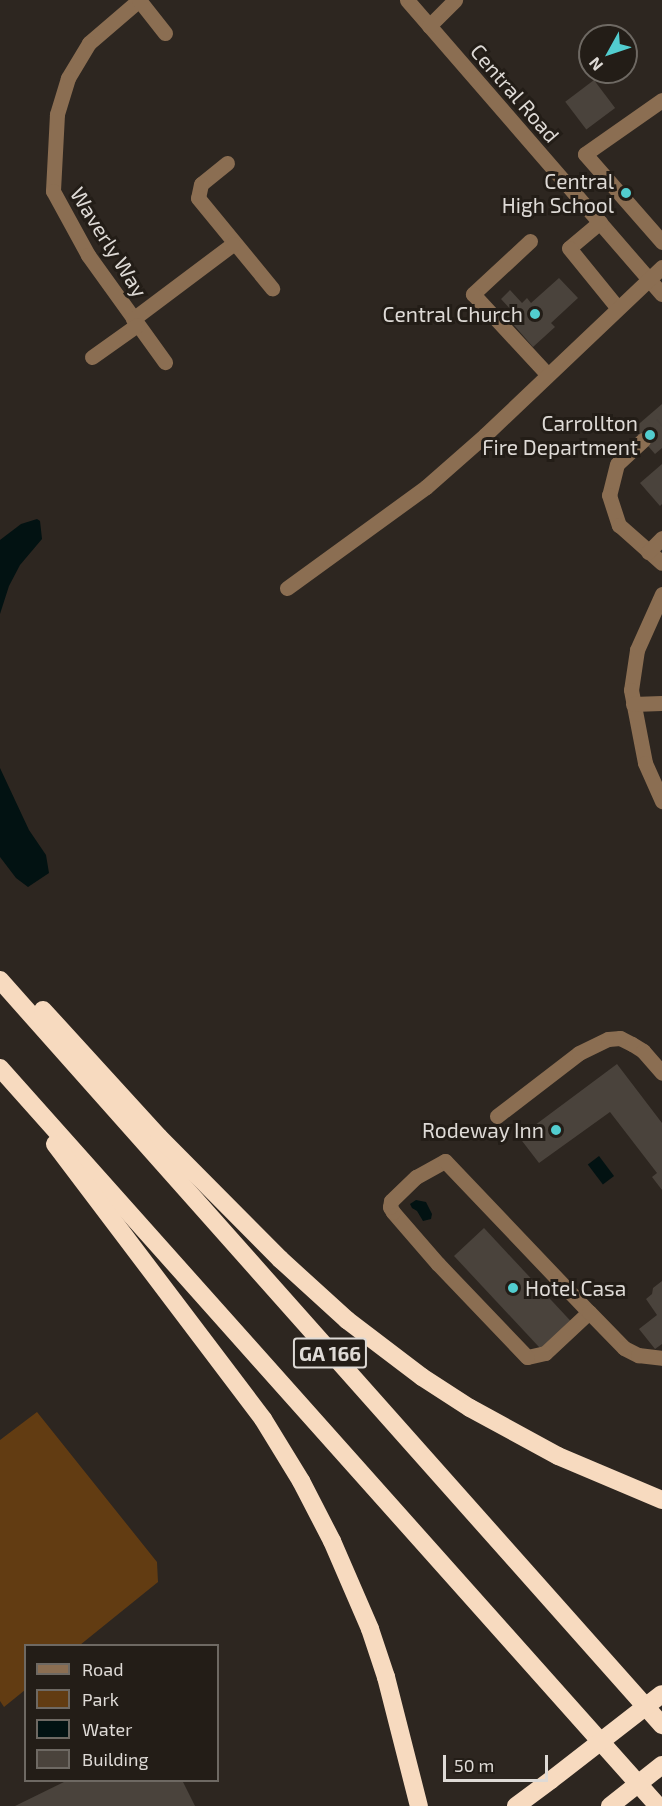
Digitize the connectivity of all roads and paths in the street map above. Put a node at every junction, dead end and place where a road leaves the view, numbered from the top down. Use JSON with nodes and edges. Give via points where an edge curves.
{"nodes":[{"id":1,"x":139,"y":0,"type":"edge"},
{"id":2,"x":407,"y":0,"type":"edge"},
{"id":3,"x":455,"y":0,"type":"edge"},
{"id":4,"x":429,"y":26,"type":"junction"},
{"id":5,"x":165,"y":33,"type":"dead end"},
{"id":6,"x":662,"y":100,"type":"edge"},
{"id":7,"x":227,"y":163,"type":"dead end"},
{"id":8,"x":600,"y":222,"type":"junction"},
{"id":9,"x":530,"y":241,"type":"dead end"},
{"id":10,"x":662,"y":242,"type":"edge"},
{"id":11,"x":233,"y":244,"type":"junction"},
{"id":12,"x":662,"y":267,"type":"edge"},
{"id":13,"x":649,"y":279,"type":"junction"},
{"id":14,"x":272,"y":288,"type":"dead end"},
{"id":15,"x":662,"y":294,"type":"edge"},
{"id":16,"x":617,"y":307,"type":"junction"},
{"id":17,"x":135,"y":322,"type":"junction"},
{"id":18,"x":92,"y":357,"type":"dead end"},
{"id":19,"x":165,"y":362,"type":"dead end"},
{"id":20,"x":547,"y":374,"type":"junction"},
{"id":21,"x":643,"y":440,"type":"tunnel mouth"},
{"id":22,"x":662,"y":538,"type":"edge"},
{"id":23,"x":648,"y":552,"type":"junction"},
{"id":24,"x":662,"y":563,"type":"edge"},
{"id":25,"x":288,"y":588,"type":"dead end"},
{"id":26,"x":662,"y":594,"type":"edge"},
{"id":27,"x":662,"y":703,"type":"edge"},
{"id":28,"x":633,"y":704,"type":"junction"},
{"id":29,"x":662,"y":801,"type":"edge"},
{"id":30,"x":0,"y":973,"type":"edge"},
{"id":31,"x":0,"y":980,"type":"edge"},
{"id":32,"x":662,"y":1073,"type":"edge"},
{"id":33,"x":6,"y":1074,"type":"edge"},
{"id":34,"x":497,"y":1116,"type":"dead end"},
{"id":35,"x":589,"y":1311,"type":"junction"},
{"id":36,"x":662,"y":1358,"type":"edge"},
{"id":37,"x":662,"y":1500,"type":"edge"},
{"id":38,"x":662,"y":1694,"type":"edge"},
{"id":39,"x":662,"y":1725,"type":"edge"},
{"id":40,"x":662,"y":1765,"type":"edge"},
{"id":41,"x":420,"y":1806,"type":"edge"},
{"id":42,"x":516,"y":1806,"type":"edge"},
{"id":43,"x":610,"y":1806,"type":"edge"},
{"id":44,"x":658,"y":1806,"type":"edge"}],
"edges":[{"from":1,"to":5,"type":"street"},
{"from":1,"to":17,"type":"street","name":"Waverly Way","via":[[89,43],[68,78],[57,114],[52,191],[88,255]]},
{"from":2,"to":4,"type":"street","name":"Central Road"},
{"from":3,"to":4,"type":"street"},
{"from":4,"to":8,"type":"street","name":"Central Road"},
{"from":6,"to":10,"type":"street","via":[[585,154]]},
{"from":7,"to":11,"type":"street","via":[[201,184],[198,198]]},
{"from":8,"to":13,"type":"street","name":"Central Road"},
{"from":8,"to":16,"type":"street","via":[[570,248]]},
{"from":9,"to":20,"type":"street","via":[[473,294]]},
{"from":11,"to":14,"type":"street"},
{"from":11,"to":17,"type":"street"},
{"from":12,"to":13,"type":"street"},
{"from":13,"to":15,"type":"street","name":"Central Road"},
{"from":13,"to":16,"type":"street"},
{"from":16,"to":20,"type":"street"},
{"from":17,"to":18,"type":"street"},
{"from":17,"to":19,"type":"street","name":"Waverly Way"},
{"from":20,"to":25,"type":"street","via":[[426,487]]},
{"from":21,"to":23,"type":"street","via":[[617,464],[609,495],[619,525]]},
{"from":22,"to":23,"type":"street"},
{"from":23,"to":24,"type":"street"},
{"from":26,"to":28,"type":"street","via":[[637,650],[631,690]]},
{"from":27,"to":28,"type":"street"},
{"from":28,"to":29,"type":"street","via":[[645,763]]},
{"from":30,"to":37,"type":"highway","via":[[45,1012],[159,1137],[280,1259],[347,1320],[470,1408],[558,1456]]},
{"from":31,"to":39,"type":"highway","number":"GA 166"},
{"from":32,"to":34,"type":"street","via":[[632,1044],[620,1038],[608,1039],[579,1053]]},
{"from":33,"to":41,"type":"highway","via":[[82,1183],[263,1419],[301,1480],[370,1629]]},
{"from":33,"to":44,"type":"highway","number":"GA 166"},
{"from":35,"to":35,"type":"street","via":[[445,1161],[416,1177],[391,1201],[393,1212],[438,1264],[527,1357],[545,1353]]},
{"from":35,"to":36,"type":"street","via":[[624,1348],[638,1355]]},
{"from":38,"to":42,"type":"highway","bridge":true},
{"from":40,"to":43,"type":"highway","bridge":true}]}
